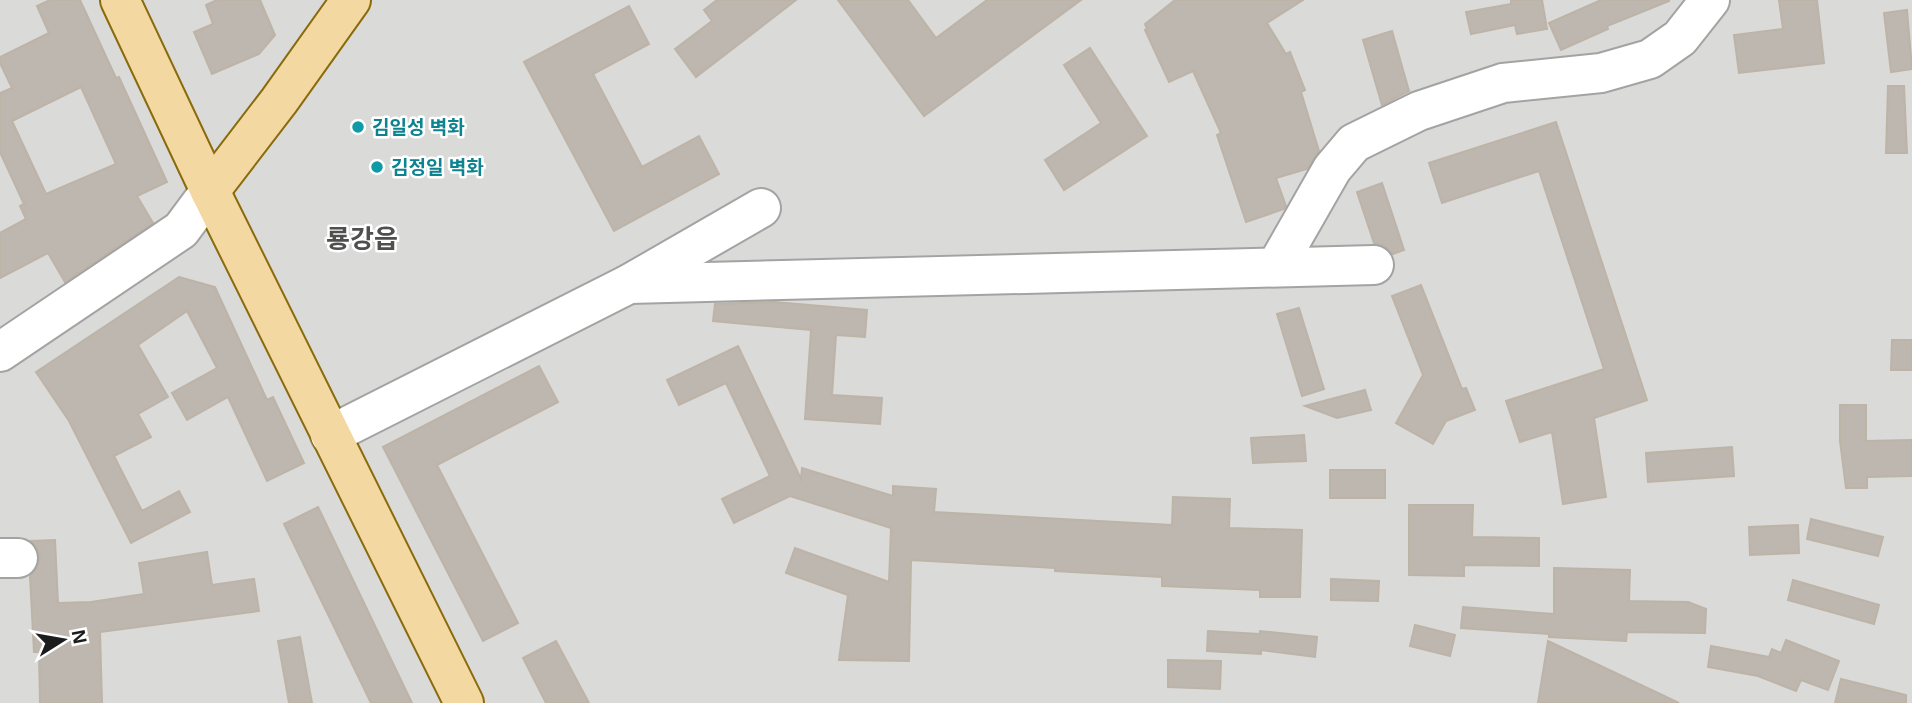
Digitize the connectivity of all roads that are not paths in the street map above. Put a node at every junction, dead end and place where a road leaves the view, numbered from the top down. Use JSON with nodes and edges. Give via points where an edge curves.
{"nodes":[{"id":1,"x":120,"y":0,"type":"edge"},
{"id":2,"x":351,"y":0,"type":"edge"},
{"id":3,"x":1710,"y":0,"type":"edge"},
{"id":4,"x":210,"y":191,"type":"junction"},
{"id":5,"x":761,"y":208,"type":"dead end"},
{"id":6,"x":1374,"y":265,"type":"dead end"},
{"id":7,"x":1276,"y":267,"type":"junction"},
{"id":8,"x":629,"y":284,"type":"junction"},
{"id":9,"x":0,"y":352,"type":"edge"},
{"id":10,"x":330,"y":435,"type":"junction"},
{"id":11,"x":464,"y":703,"type":"edge"}],
"edges":[{"from":1,"to":4,"type":"main road"},
{"from":2,"to":4,"type":"main road"},
{"from":3,"to":7,"type":"street","via":[[1680,38],[1650,59],[1601,73],[1503,83],[1419,111],[1354,143],[1332,169]]},
{"from":4,"to":9,"type":"street","via":[[181,230]]},
{"from":4,"to":10,"type":"main road"},
{"from":5,"to":8,"type":"street"},
{"from":6,"to":7,"type":"street"},
{"from":7,"to":8,"type":"street"},
{"from":8,"to":10,"type":"street"},
{"from":10,"to":11,"type":"main road"}]}
